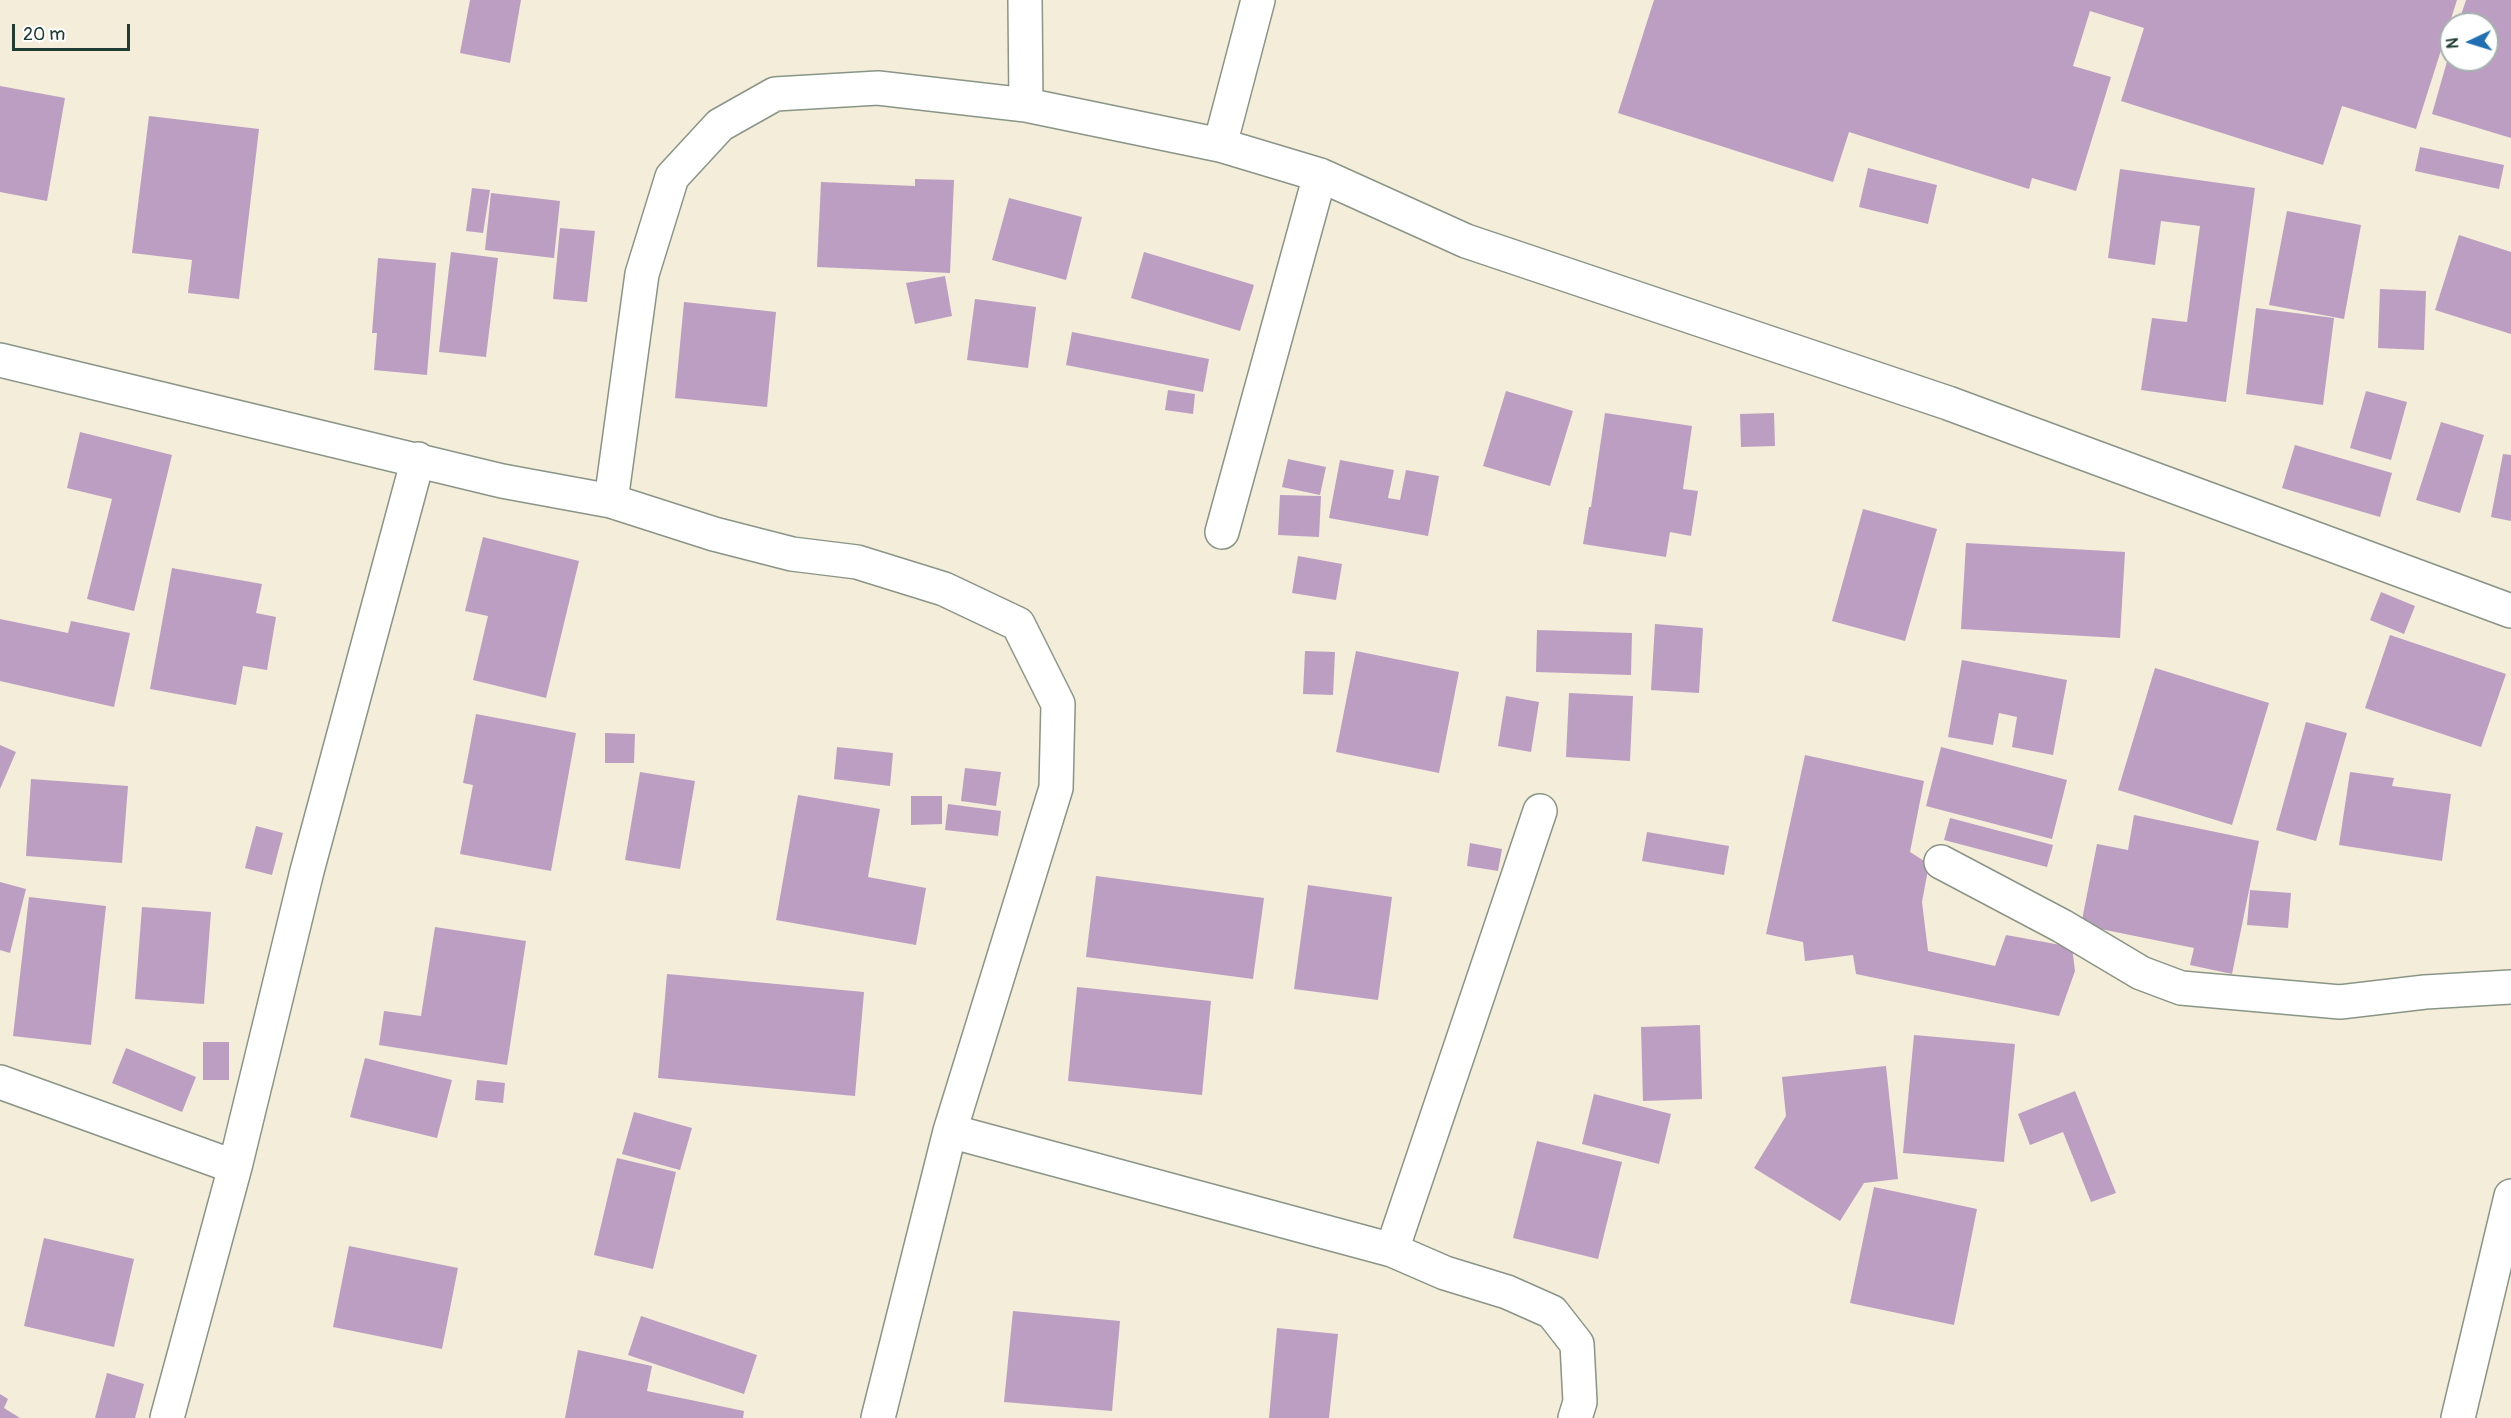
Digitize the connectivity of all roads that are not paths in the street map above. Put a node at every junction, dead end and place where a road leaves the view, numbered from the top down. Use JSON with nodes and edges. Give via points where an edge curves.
{"nodes":[{"id":1,"x":1025,"y":0,"type":"edge"},
{"id":2,"x":1258,"y":0,"type":"edge"},
{"id":3,"x":1026,"y":105,"type":"junction"},
{"id":4,"x":1220,"y":146,"type":"junction"},
{"id":5,"x":1320,"y":175,"type":"junction"},
{"id":6,"x":0,"y":360,"type":"edge"},
{"id":7,"x":418,"y":459,"type":"junction"},
{"id":8,"x":611,"y":501,"type":"junction"},
{"id":9,"x":1221,"y":532,"type":"dead end"},
{"id":10,"x":2511,"y":611,"type":"edge"},
{"id":11,"x":1540,"y":811,"type":"dead end"},
{"id":12,"x":1941,"y":862,"type":"dead end"},
{"id":13,"x":2511,"y":987,"type":"edge"},
{"id":14,"x":0,"y":1082,"type":"edge"},
{"id":15,"x":950,"y":1131,"type":"junction"},
{"id":16,"x":235,"y":1167,"type":"junction"},
{"id":17,"x":2511,"y":1196,"type":"edge"},
{"id":18,"x":1392,"y":1250,"type":"junction"},
{"id":19,"x":167,"y":1418,"type":"edge"},
{"id":20,"x":878,"y":1418,"type":"edge"},
{"id":21,"x":1575,"y":1418,"type":"edge"},
{"id":22,"x":2458,"y":1418,"type":"edge"}],
"edges":[{"from":1,"to":3,"type":"street"},
{"from":2,"to":4,"type":"street"},
{"from":3,"to":4,"type":"street"},
{"from":3,"to":8,"type":"street","via":[[878,88],[775,94],[720,125],[672,177],[642,274]]},
{"from":4,"to":5,"type":"street"},
{"from":5,"to":9,"type":"street"},
{"from":5,"to":10,"type":"street","via":[[1466,241],[1948,403]]},
{"from":6,"to":7,"type":"street"},
{"from":7,"to":8,"type":"street","via":[[502,481]]},
{"from":7,"to":16,"type":"street","via":[[308,872]]},
{"from":8,"to":15,"type":"street","via":[[792,554],[857,562],[909,577],[971,600],[1018,624],[1058,704],[1056,788]]},
{"from":11,"to":18,"type":"street"},
{"from":12,"to":13,"type":"street","via":[[2141,973],[2181,988],[2340,1002]]},
{"from":14,"to":16,"type":"street"},
{"from":15,"to":18,"type":"street"},
{"from":15,"to":20,"type":"street"},
{"from":16,"to":19,"type":"street"},
{"from":17,"to":22,"type":"street"},
{"from":18,"to":21,"type":"street","via":[[1552,1312],[1577,1344],[1580,1402]]}]}
